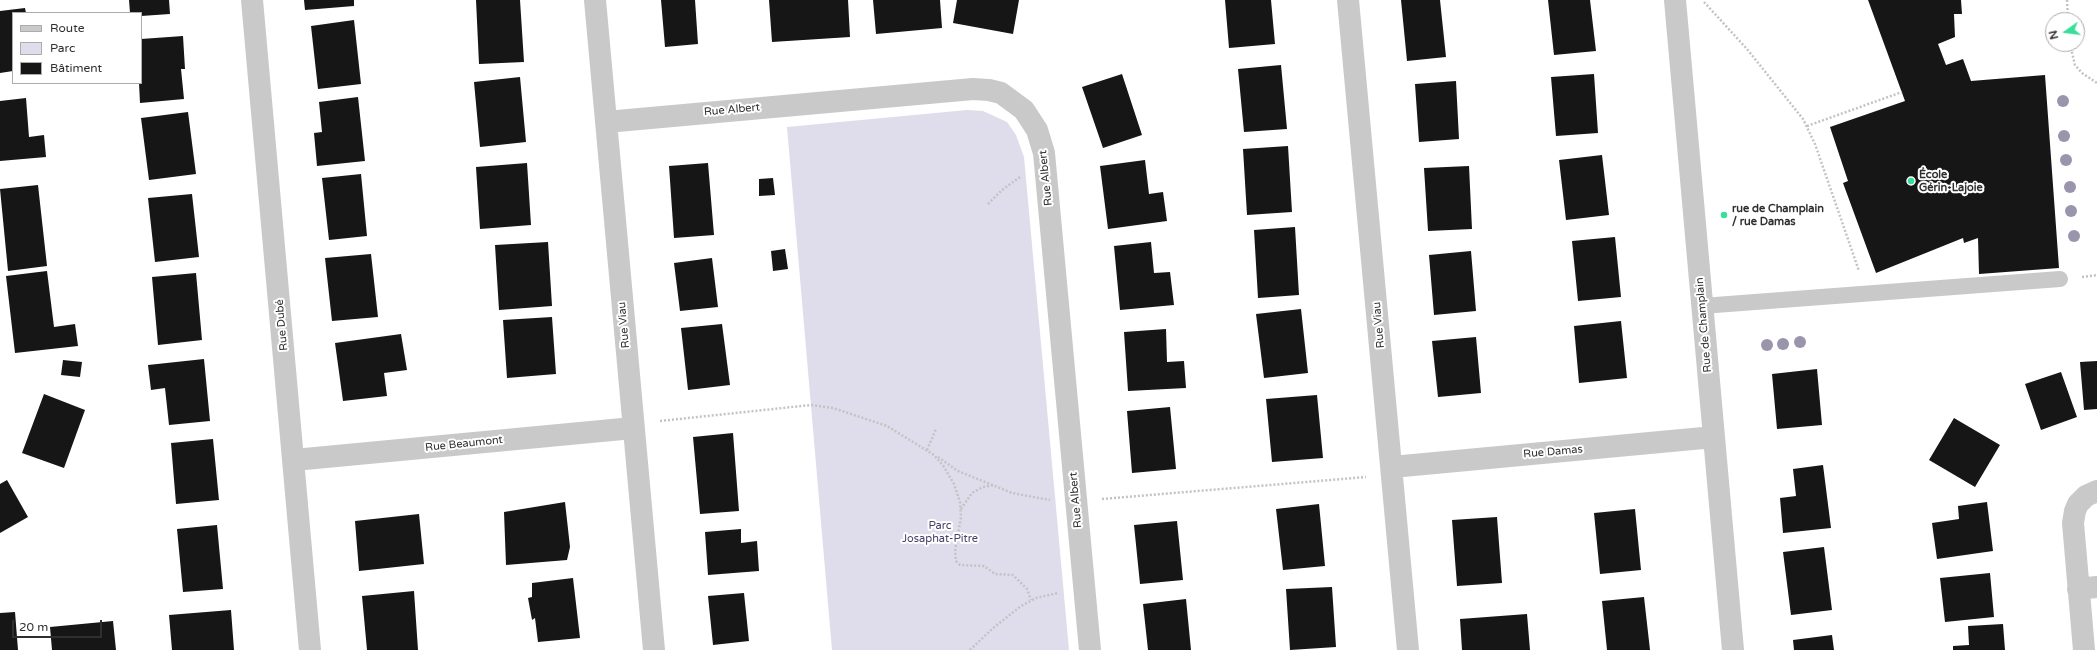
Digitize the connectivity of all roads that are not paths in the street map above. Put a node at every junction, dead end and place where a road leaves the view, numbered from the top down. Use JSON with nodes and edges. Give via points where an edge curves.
{"nodes":[{"id":1,"x":252,"y":0,"type":"edge"},
{"id":2,"x":595,"y":0,"type":"edge"},
{"id":3,"x":1348,"y":0,"type":"edge"},
{"id":4,"x":1675,"y":0,"type":"edge"},
{"id":5,"x":606,"y":122,"type":"junction"},
{"id":6,"x":2060,"y":279,"type":"dead end"},
{"id":7,"x":1702,"y":306,"type":"junction"},
{"id":8,"x":633,"y":428,"type":"junction"},
{"id":9,"x":1714,"y":437,"type":"junction"},
{"id":10,"x":294,"y":460,"type":"junction"},
{"id":11,"x":1392,"y":467,"type":"junction"},
{"id":12,"x":2097,"y":491,"type":"edge"},
{"id":13,"x":2088,"y":588,"type":"edge"},
{"id":14,"x":310,"y":650,"type":"edge"},
{"id":15,"x":654,"y":650,"type":"edge"},
{"id":16,"x":1090,"y":650,"type":"edge"},
{"id":17,"x":1408,"y":650,"type":"edge"},
{"id":18,"x":1733,"y":650,"type":"edge"},
{"id":19,"x":2084,"y":650,"type":"edge"}],
"edges":[{"from":1,"to":10,"type":"street","name":"Rue Dubé"},
{"from":2,"to":5,"type":"street","name":"Rue Viau"},
{"from":3,"to":11,"type":"street","name":"Rue Viau"},
{"from":4,"to":7,"type":"street","name":"Rue de Champlain"},
{"from":5,"to":8,"type":"street","name":"Rue Viau"},
{"from":5,"to":16,"type":"street","name":"Rue Albert","via":[[952,90],[989,90],[1001,93],[1031,118],[1042,143],[1046,172]]},
{"from":6,"to":7,"type":"lane"},
{"from":7,"to":9,"type":"street","name":"Rue de Champlain"},
{"from":8,"to":10,"type":"street","name":"Rue Beaumont"},
{"from":8,"to":15,"type":"street","name":"Rue Viau"},
{"from":9,"to":11,"type":"street","name":"Rue Damas"},
{"from":9,"to":18,"type":"street","name":"Rue de Champlain"},
{"from":10,"to":14,"type":"street","name":"Rue Dubé"},
{"from":11,"to":17,"type":"street","name":"Rue Viau"},
{"from":12,"to":13,"type":"street","via":[[2086,496],[2075,511],[2073,523]]},
{"from":13,"to":19,"type":"street"}]}
